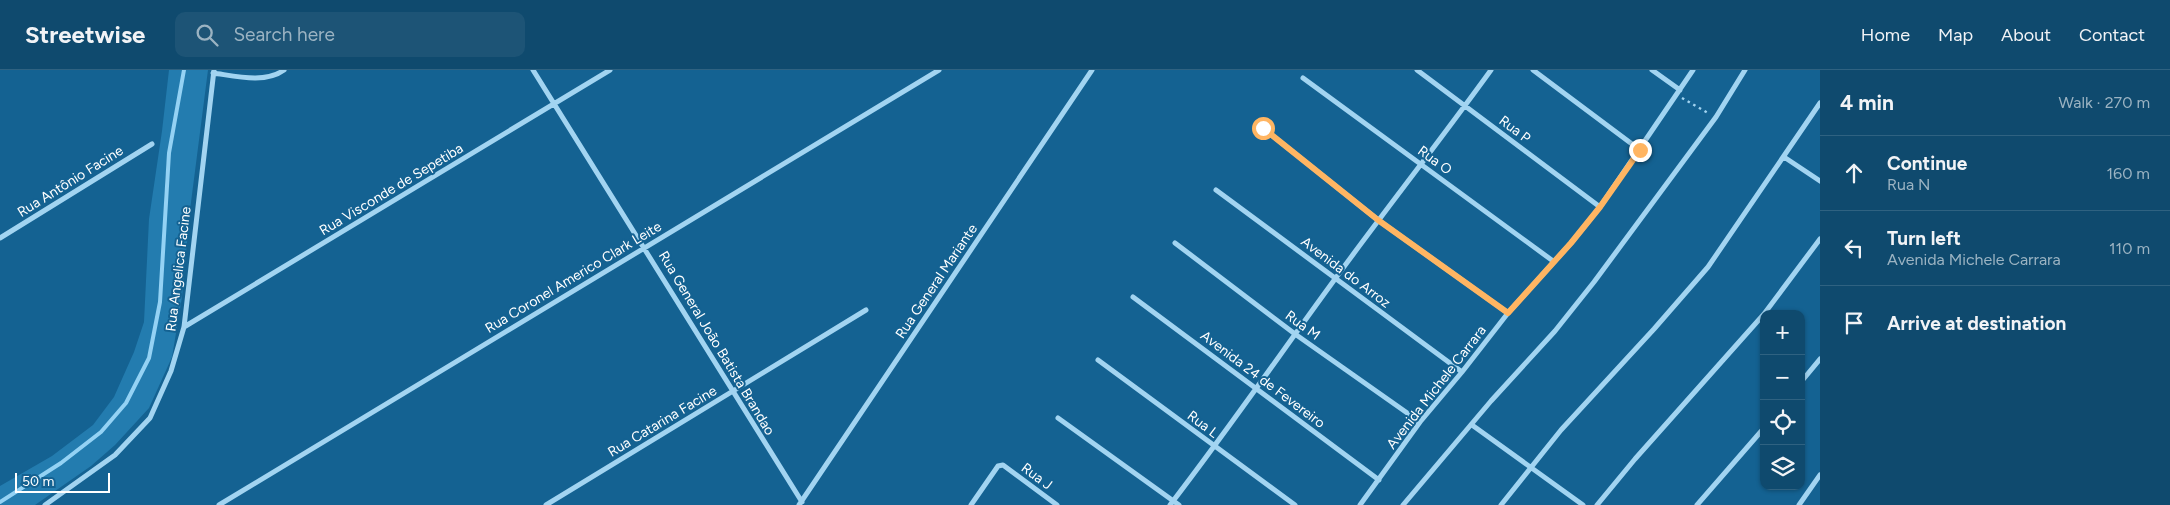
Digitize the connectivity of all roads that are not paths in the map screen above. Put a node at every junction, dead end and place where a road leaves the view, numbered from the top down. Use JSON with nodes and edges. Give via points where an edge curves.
{"nodes":[{"id":1,"x":284,"y":70,"type":"edge"},
{"id":2,"x":533,"y":70,"type":"edge"},
{"id":3,"x":610,"y":70,"type":"edge"},
{"id":4,"x":939,"y":70,"type":"edge"},
{"id":5,"x":1092,"y":70,"type":"edge"},
{"id":6,"x":1417,"y":70,"type":"edge"},
{"id":7,"x":1491,"y":70,"type":"edge"},
{"id":8,"x":1533,"y":70,"type":"edge"},
{"id":9,"x":1652,"y":70,"type":"edge"},
{"id":10,"x":1693,"y":70,"type":"edge"},
{"id":11,"x":1745,"y":70,"type":"edge"},
{"id":12,"x":214,"y":71,"type":"edge"},
{"id":13,"x":1303,"y":78,"type":"dead end"},
{"id":14,"x":1679,"y":92,"type":"junction"},
{"id":15,"x":1820,"y":103,"type":"edge"},
{"id":16,"x":554,"y":104,"type":"junction"},
{"id":17,"x":1465,"y":106,"type":"junction"},
{"id":18,"x":1263,"y":128,"type":"dead end"},
{"id":19,"x":152,"y":144,"type":"dead end"},
{"id":20,"x":1640,"y":150,"type":"junction"},
{"id":21,"x":1784,"y":157,"type":"junction"},
{"id":22,"x":1422,"y":164,"type":"junction"},
{"id":23,"x":1820,"y":181,"type":"edge"},
{"id":24,"x":1216,"y":190,"type":"dead end"},
{"id":25,"x":1600,"y":207,"type":"junction"},
{"id":26,"x":1378,"y":220,"type":"junction"},
{"id":27,"x":0,"y":238,"type":"edge"},
{"id":28,"x":1820,"y":239,"type":"edge"},
{"id":29,"x":1176,"y":243,"type":"dead end"},
{"id":30,"x":644,"y":246,"type":"junction"},
{"id":31,"x":1553,"y":261,"type":"junction"},
{"id":32,"x":1335,"y":279,"type":"junction"},
{"id":33,"x":1133,"y":297,"type":"dead end"},
{"id":34,"x":866,"y":310,"type":"dead end"},
{"id":35,"x":1767,"y":310,"type":"edge"},
{"id":36,"x":1508,"y":313,"type":"junction"},
{"id":37,"x":1760,"y":318,"type":"edge"},
{"id":38,"x":184,"y":327,"type":"junction"},
{"id":39,"x":1295,"y":334,"type":"junction"},
{"id":40,"x":1820,"y":359,"type":"edge"},
{"id":41,"x":1098,"y":360,"type":"dead end"},
{"id":42,"x":1462,"y":372,"type":"junction"},
{"id":43,"x":1805,"y":377,"type":"edge"},
{"id":44,"x":1256,"y":390,"type":"junction"},
{"id":45,"x":732,"y":391,"type":"junction"},
{"id":46,"x":1058,"y":418,"type":"dead end"},
{"id":47,"x":1420,"y":422,"type":"junction"},
{"id":48,"x":1472,"y":426,"type":"junction"},
{"id":49,"x":1760,"y":433,"type":"edge"},
{"id":50,"x":1213,"y":446,"type":"junction"},
{"id":51,"x":1530,"y":468,"type":"junction"},
{"id":52,"x":1820,"y":475,"type":"edge"},
{"id":53,"x":1379,"y":480,"type":"junction"},
{"id":54,"x":800,"y":503,"type":"edge"},
{"id":55,"x":1172,"y":503,"type":"edge"},
{"id":56,"x":45,"y":505,"type":"edge"},
{"id":57,"x":219,"y":505,"type":"edge"},
{"id":58,"x":546,"y":505,"type":"edge"},
{"id":59,"x":971,"y":505,"type":"edge"},
{"id":60,"x":1057,"y":505,"type":"edge"},
{"id":61,"x":1179,"y":505,"type":"edge"},
{"id":62,"x":1295,"y":505,"type":"edge"},
{"id":63,"x":1360,"y":505,"type":"edge"},
{"id":64,"x":1403,"y":505,"type":"edge"},
{"id":65,"x":1501,"y":505,"type":"edge"},
{"id":66,"x":1583,"y":505,"type":"edge"},
{"id":67,"x":1597,"y":505,"type":"edge"},
{"id":68,"x":1697,"y":505,"type":"edge"},
{"id":69,"x":1799,"y":505,"type":"edge"}],
"edges":[{"from":1,"to":12,"type":"street","via":[[265,77],[248,78]]},
{"from":2,"to":16,"type":"street","name":"Rua General João Batista Brandao"},
{"from":3,"to":16,"type":"street","name":"Rua Visconde de Sepetiba"},
{"from":4,"to":30,"type":"street","name":"Rua Coronel Americo Clark Leite"},
{"from":5,"to":54,"type":"street","name":"Rua General Mariante"},
{"from":6,"to":17,"type":"street","name":"Rua P"},
{"from":7,"to":17,"type":"street"},
{"from":8,"to":20,"type":"street"},
{"from":9,"to":14,"type":"street"},
{"from":10,"to":14,"type":"street","name":"Avenida Michele Carrara"},
{"from":11,"to":48,"type":"street","via":[[1716,117],[1594,282]]},
{"from":12,"to":38,"type":"street","name":"Rua Angelica Facine"},
{"from":13,"to":22,"type":"street","name":"Rua O"},
{"from":14,"to":20,"type":"street","name":"Avenida Michele Carrara"},
{"from":15,"to":21,"type":"street"},
{"from":16,"to":30,"type":"street","name":"Rua General João Batista Brandao"},
{"from":16,"to":38,"type":"street","name":"Rua Visconde de Sepetiba"},
{"from":17,"to":22,"type":"street"},
{"from":17,"to":25,"type":"street","name":"Rua P"},
{"from":18,"to":26,"type":"street"},
{"from":19,"to":27,"type":"street","name":"Rua Antônio Facine"},
{"from":20,"to":25,"type":"street","name":"Avenida Michele Carrara"},
{"from":21,"to":23,"type":"street"},
{"from":21,"to":51,"type":"street","via":[[1708,267]]},
{"from":22,"to":26,"type":"street"},
{"from":22,"to":31,"type":"street","name":"Rua O"},
{"from":24,"to":32,"type":"street","name":"Avenida do Arroz"},
{"from":25,"to":31,"type":"street","name":"Avenida Michele Carrara"},
{"from":26,"to":32,"type":"street"},
{"from":26,"to":36,"type":"street"},
{"from":28,"to":35,"type":"street"},
{"from":29,"to":39,"type":"street","name":"Rua M"},
{"from":30,"to":45,"type":"street","name":"Rua General João Batista Brandao"},
{"from":30,"to":57,"type":"street","name":"Rua Coronel Americo Clark Leite"},
{"from":31,"to":36,"type":"street","name":"Avenida Michele Carrara"},
{"from":32,"to":39,"type":"street"},
{"from":32,"to":42,"type":"street","name":"Avenida do Arroz"},
{"from":33,"to":44,"type":"street","name":"Avenida 24 de Fevereiro"},
{"from":34,"to":45,"type":"street","name":"Rua Catarina Facine"},
{"from":36,"to":42,"type":"street","name":"Avenida Michele Carrara"},
{"from":37,"to":67,"type":"street"},
{"from":38,"to":56,"type":"street","name":"Rua Angelica Facine","via":[[171,371],[150,418],[115,455]]},
{"from":39,"to":44,"type":"street"},
{"from":39,"to":47,"type":"street","name":"Rua M"},
{"from":40,"to":43,"type":"street"},
{"from":41,"to":50,"type":"street","name":"Rua L"},
{"from":42,"to":47,"type":"street","name":"Avenida Michele Carrara"},
{"from":44,"to":50,"type":"street"},
{"from":44,"to":53,"type":"street","name":"Avenida 24 de Fevereiro"},
{"from":45,"to":54,"type":"street","name":"Rua General João Batista Brandao"},
{"from":45,"to":58,"type":"street","name":"Rua Catarina Facine"},
{"from":46,"to":55,"type":"street"},
{"from":47,"to":53,"type":"street","name":"Avenida Michele Carrara"},
{"from":48,"to":51,"type":"street"},
{"from":48,"to":64,"type":"street"},
{"from":49,"to":68,"type":"street"},
{"from":50,"to":55,"type":"street"},
{"from":50,"to":62,"type":"street","name":"Rua L"},
{"from":51,"to":65,"type":"street"},
{"from":51,"to":66,"type":"street"},
{"from":52,"to":69,"type":"street"},
{"from":53,"to":63,"type":"street","name":"Avenida Michele Carrara"},
{"from":55,"to":61,"type":"street"},
{"from":59,"to":60,"type":"street","name":"Rua J","via":[[998,466],[1003,465]]}]}
